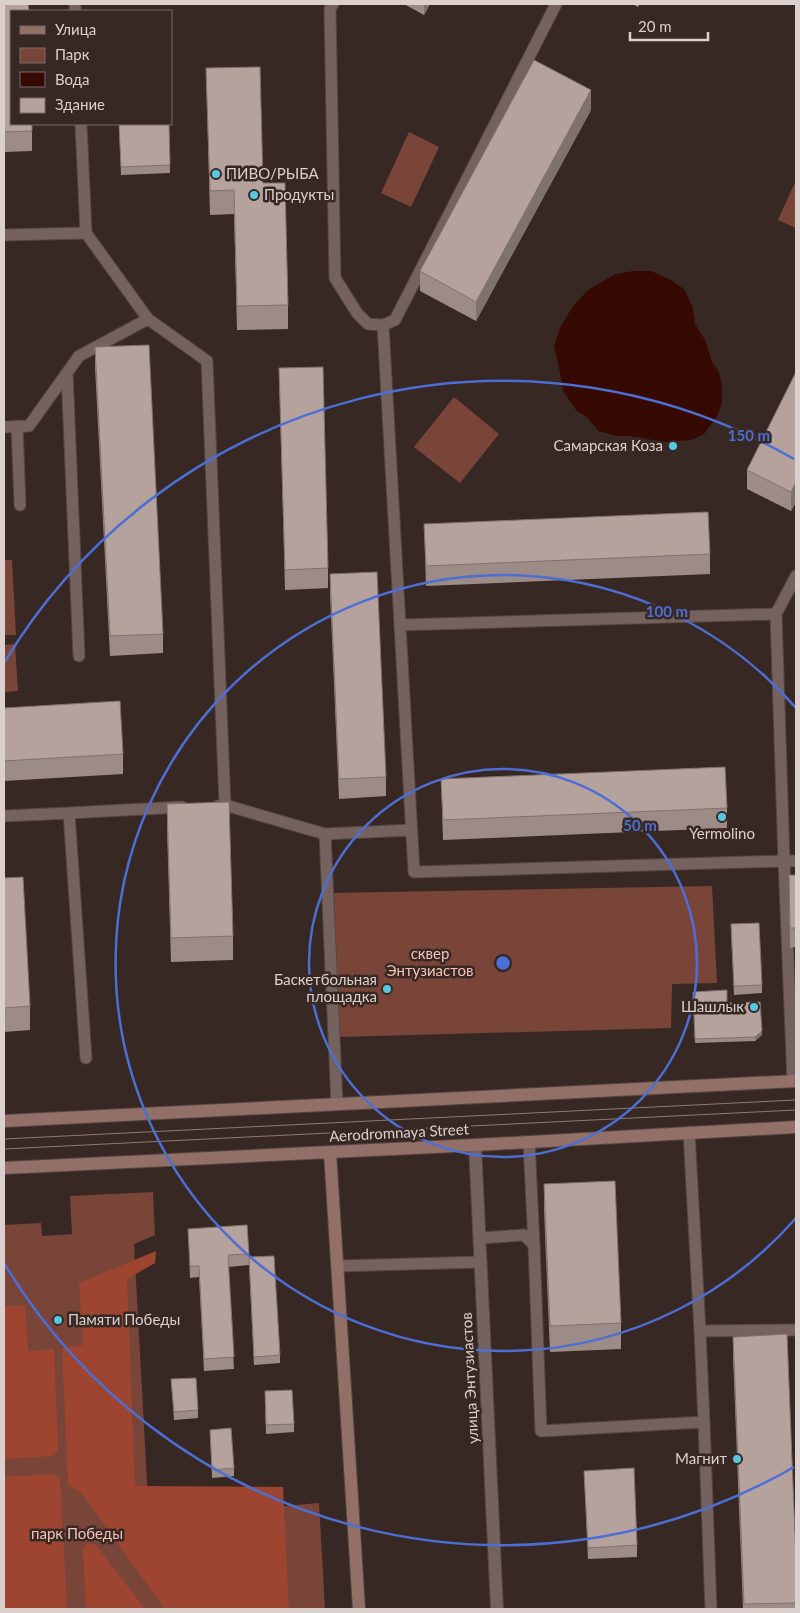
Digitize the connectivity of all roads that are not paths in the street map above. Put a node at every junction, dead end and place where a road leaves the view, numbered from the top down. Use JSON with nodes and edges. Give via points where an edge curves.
{"nodes":[{"id":1,"x":333,"y":4,"type":"edge"},
{"id":2,"x":556,"y":4,"type":"edge"},
{"id":3,"x":81,"y":125,"type":"edge"},
{"id":4,"x":86,"y":233,"type":"junction"},
{"id":5,"x":4,"y":235,"type":"edge"},
{"id":6,"x":148,"y":319,"type":"junction"},
{"id":7,"x":382,"y":325,"type":"junction"},
{"id":8,"x":67,"y":373,"type":"junction"},
{"id":9,"x":17,"y":426,"type":"junction"},
{"id":10,"x":4,"y":427,"type":"edge"},
{"id":11,"x":20,"y":505,"type":"dead end"},
{"id":12,"x":796,"y":576,"type":"edge"},
{"id":13,"x":776,"y":614,"type":"junction"},
{"id":14,"x":400,"y":624,"type":"junction"},
{"id":15,"x":79,"y":656,"type":"dead end"},
{"id":16,"x":225,"y":806,"type":"junction"},
{"id":17,"x":69,"y":813,"type":"junction"},
{"id":18,"x":4,"y":816,"type":"edge"},
{"id":19,"x":411,"y":830,"type":"junction"},
{"id":20,"x":325,"y":834,"type":"junction"},
{"id":21,"x":784,"y":861,"type":"junction"},
{"id":22,"x":796,"y":861,"type":"edge"},
{"id":23,"x":793,"y":985,"type":"edge"},
{"id":24,"x":86,"y":1058,"type":"dead end"},
{"id":25,"x":794,"y":1081,"type":"edge"},
{"id":26,"x":337,"y":1104,"type":"junction"},
{"id":27,"x":4,"y":1121,"type":"edge"},
{"id":28,"x":796,"y":1127,"type":"edge"},
{"id":29,"x":689,"y":1132,"type":"junction"},
{"id":30,"x":529,"y":1142,"type":"junction"},
{"id":31,"x":475,"y":1145,"type":"junction"},
{"id":32,"x":330,"y":1152,"type":"junction"},
{"id":33,"x":4,"y":1168,"type":"edge"},
{"id":34,"x":480,"y":1238,"type":"junction"},
{"id":35,"x":534,"y":1244,"type":"junction"},
{"id":36,"x":481,"y":1262,"type":"junction"},
{"id":37,"x":338,"y":1266,"type":"junction"},
{"id":38,"x":796,"y":1330,"type":"edge"},
{"id":39,"x":700,"y":1331,"type":"junction"},
{"id":40,"x":704,"y":1422,"type":"junction"},
{"id":41,"x":359,"y":1609,"type":"edge"},
{"id":42,"x":497,"y":1609,"type":"edge"},
{"id":43,"x":711,"y":1609,"type":"edge"}],
"edges":[{"from":1,"to":7,"type":"lane","via":[[330,9],[335,278],[357,313],[368,324]]},
{"from":2,"to":7,"type":"lane","via":[[395,320]]},
{"from":3,"to":4,"type":"lane"},
{"from":4,"to":5,"type":"lane"},
{"from":4,"to":6,"type":"lane"},
{"from":6,"to":8,"type":"lane","via":[[79,356]]},
{"from":6,"to":16,"type":"lane","via":[[207,361]]},
{"from":7,"to":14,"type":"lane"},
{"from":8,"to":9,"type":"lane","via":[[29,426]]},
{"from":8,"to":15,"type":"lane"},
{"from":9,"to":10,"type":"lane"},
{"from":9,"to":11,"type":"lane"},
{"from":12,"to":13,"type":"lane"},
{"from":13,"to":14,"type":"lane"},
{"from":13,"to":21,"type":"lane"},
{"from":14,"to":19,"type":"lane"},
{"from":16,"to":17,"type":"lane"},
{"from":16,"to":20,"type":"lane"},
{"from":17,"to":18,"type":"lane"},
{"from":17,"to":24,"type":"lane"},
{"from":19,"to":20,"type":"lane"},
{"from":19,"to":21,"type":"lane","via":[[414,872]]},
{"from":20,"to":26,"type":"lane"},
{"from":21,"to":22,"type":"lane"},
{"from":21,"to":23,"type":"lane"},
{"from":23,"to":25,"type":"lane"},
{"from":25,"to":26,"type":"main road"},
{"from":26,"to":27,"type":"main road"},
{"from":28,"to":29,"type":"main road","name":"Aerodromnaya Street"},
{"from":29,"to":30,"type":"main road","name":"Aerodromnaya Street"},
{"from":29,"to":39,"type":"lane"},
{"from":30,"to":31,"type":"main road","name":"Aerodromnaya Street"},
{"from":30,"to":35,"type":"lane"},
{"from":31,"to":32,"type":"main road","name":"Aerodromnaya Street"},
{"from":31,"to":34,"type":"street","name":"улица Энтузиастов"},
{"from":32,"to":33,"type":"main road","name":"Aerodromnaya Street"},
{"from":32,"to":37,"type":"main road"},
{"from":34,"to":35,"type":"lane","via":[[524,1235]]},
{"from":34,"to":36,"type":"street","name":"улица Энтузиастов"},
{"from":35,"to":40,"type":"lane","via":[[541,1431]]},
{"from":36,"to":37,"type":"lane"},
{"from":36,"to":42,"type":"street","name":"улица Энтузиастов"},
{"from":37,"to":41,"type":"main road"},
{"from":38,"to":39,"type":"lane"},
{"from":39,"to":40,"type":"lane"},
{"from":40,"to":43,"type":"lane"}]}
